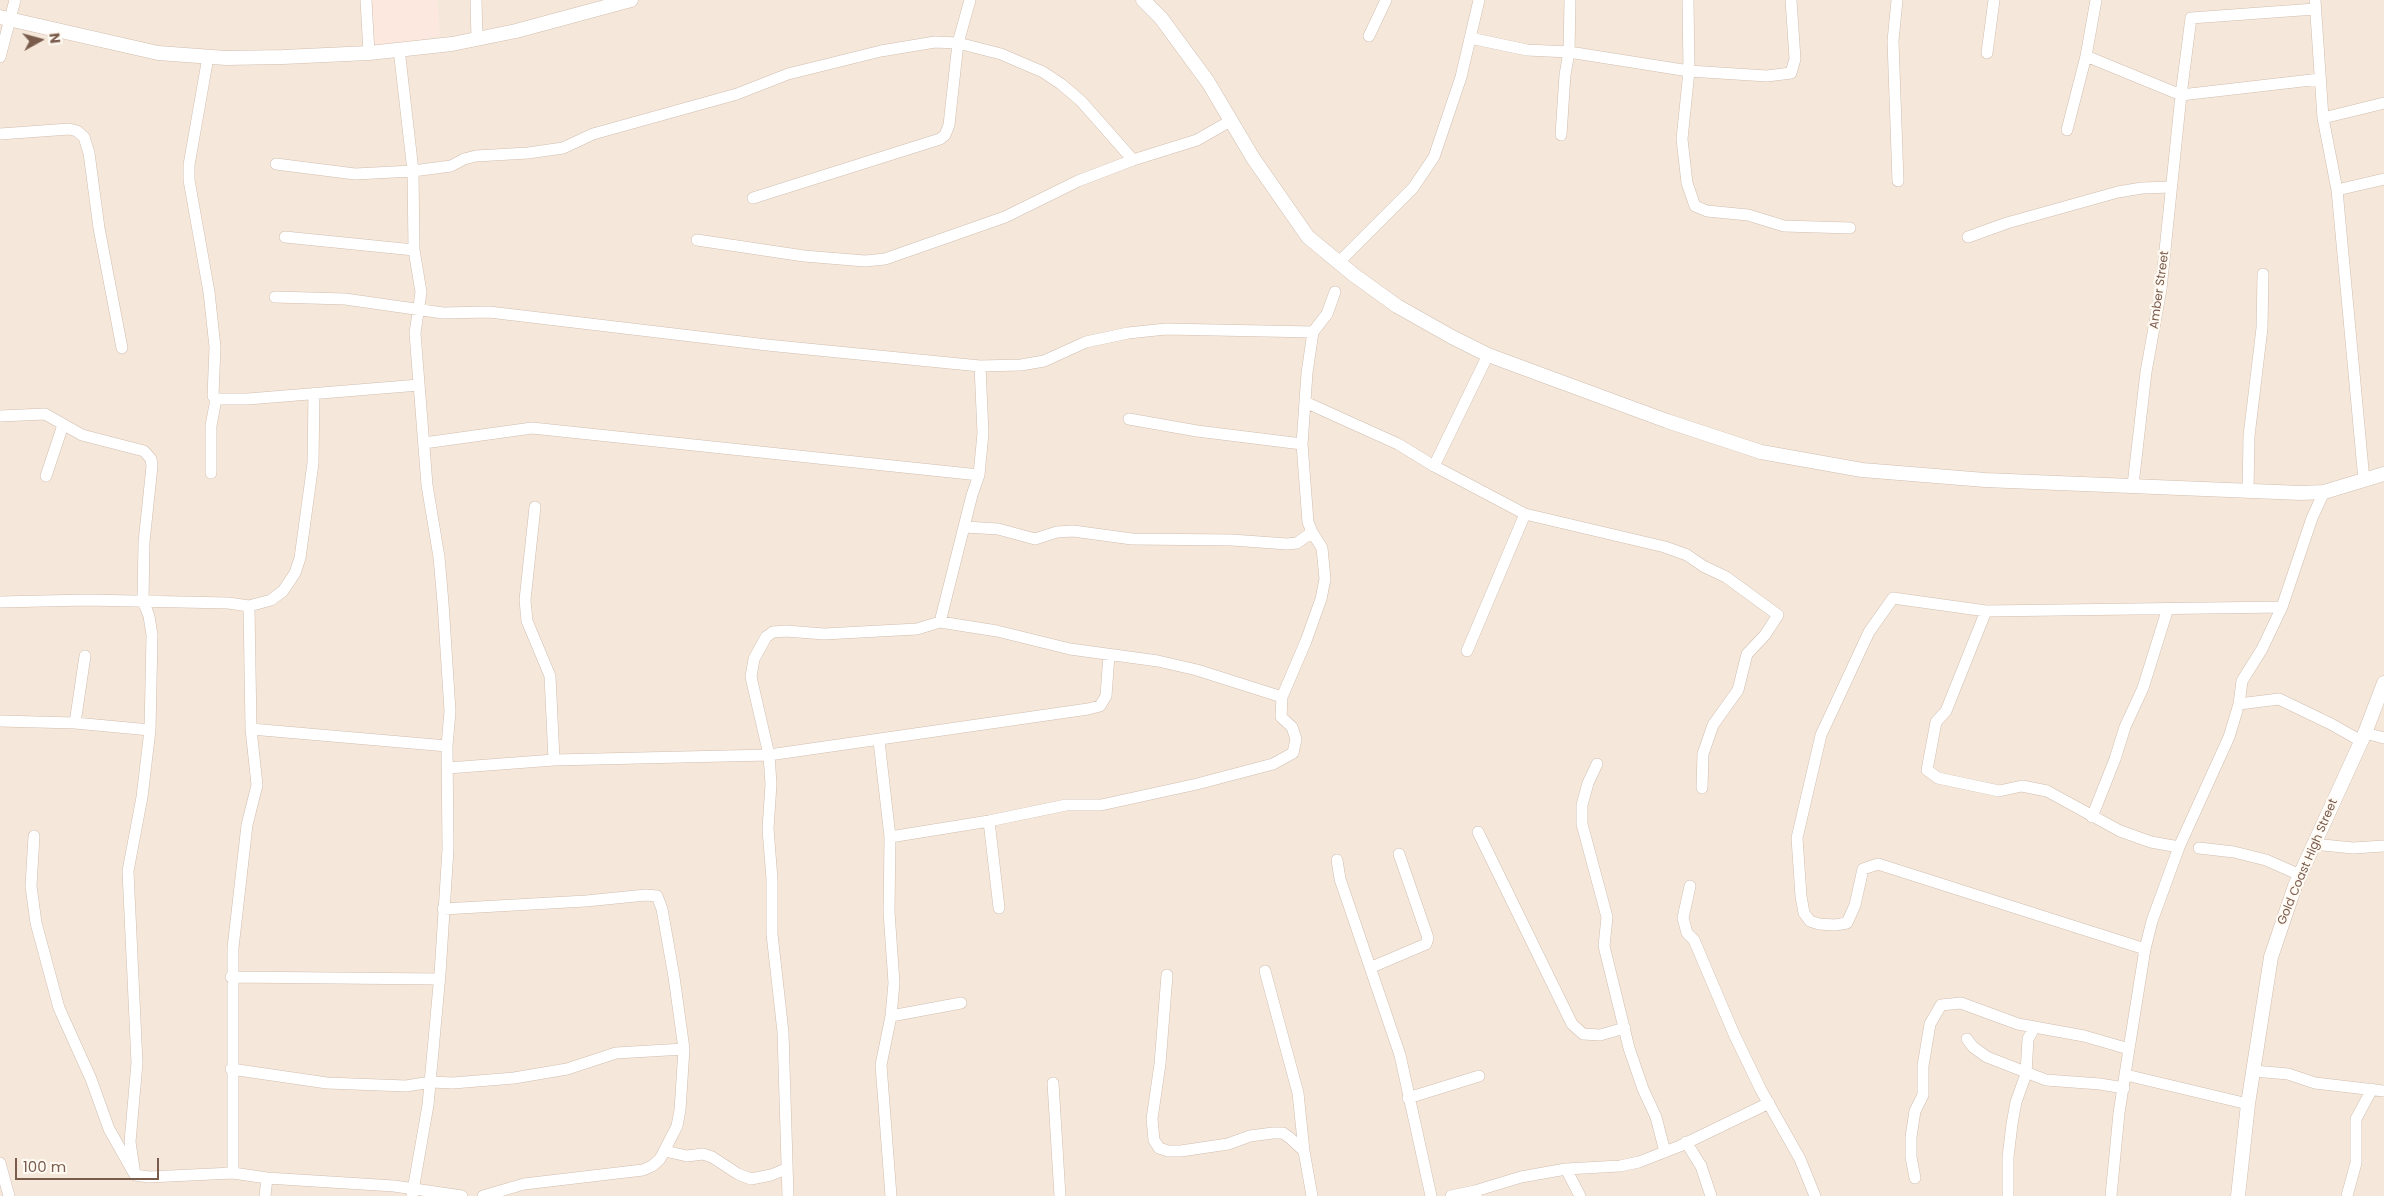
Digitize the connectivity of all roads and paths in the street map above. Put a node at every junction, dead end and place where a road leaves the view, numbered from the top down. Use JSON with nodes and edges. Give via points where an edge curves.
{"nodes":[{"id":1,"x":15,"y":0,"type":"edge"},
{"id":2,"x":366,"y":0,"type":"edge"},
{"id":3,"x":476,"y":0,"type":"edge"},
{"id":4,"x":631,"y":0,"type":"edge"},
{"id":5,"x":970,"y":0,"type":"edge"},
{"id":6,"x":1144,"y":0,"type":"edge"},
{"id":7,"x":1386,"y":0,"type":"edge"},
{"id":8,"x":1479,"y":0,"type":"edge"},
{"id":9,"x":1570,"y":0,"type":"edge"},
{"id":10,"x":1688,"y":0,"type":"edge"},
{"id":11,"x":1791,"y":0,"type":"edge"},
{"id":12,"x":1896,"y":0,"type":"edge"},
{"id":13,"x":1994,"y":0,"type":"edge"},
{"id":14,"x":2096,"y":0,"type":"edge"},
{"id":15,"x":2315,"y":4,"type":"edge"},
{"id":16,"x":4,"y":18,"type":"edge"},
{"id":17,"x":1369,"y":36,"type":"dead end"},
{"id":18,"x":1470,"y":38,"type":"junction"},
{"id":19,"x":477,"y":39,"type":"junction"},
{"id":20,"x":958,"y":43,"type":"junction"},
{"id":21,"x":399,"y":49,"type":"junction"},
{"id":22,"x":1569,"y":52,"type":"junction"},
{"id":23,"x":369,"y":53,"type":"junction"},
{"id":24,"x":1987,"y":53,"type":"dead end"},
{"id":25,"x":2086,"y":56,"type":"junction"},
{"id":26,"x":0,"y":57,"type":"edge"},
{"id":27,"x":208,"y":57,"type":"junction"},
{"id":28,"x":1689,"y":71,"type":"junction"},
{"id":29,"x":2320,"y":78,"type":"junction"},
{"id":30,"x":2181,"y":94,"type":"junction"},
{"id":31,"x":2384,"y":103,"type":"edge"},
{"id":32,"x":2323,"y":118,"type":"junction"},
{"id":33,"x":1232,"y":120,"type":"junction"},
{"id":34,"x":2066,"y":130,"type":"dead end"},
{"id":35,"x":0,"y":134,"type":"edge"},
{"id":36,"x":1561,"y":135,"type":"dead end"},
{"id":37,"x":1133,"y":160,"type":"junction"},
{"id":38,"x":276,"y":164,"type":"dead end"},
{"id":39,"x":413,"y":171,"type":"junction"},
{"id":40,"x":2384,"y":179,"type":"edge"},
{"id":41,"x":1898,"y":181,"type":"dead end"},
{"id":42,"x":2171,"y":187,"type":"junction"},
{"id":43,"x":2337,"y":190,"type":"junction"},
{"id":44,"x":754,"y":198,"type":"dead end"},
{"id":45,"x":1850,"y":228,"type":"dead end"},
{"id":46,"x":285,"y":237,"type":"dead end"},
{"id":47,"x":1968,"y":237,"type":"dead end"},
{"id":48,"x":697,"y":240,"type":"dead end"},
{"id":49,"x":414,"y":250,"type":"junction"},
{"id":50,"x":1338,"y":263,"type":"junction"},
{"id":51,"x":2263,"y":274,"type":"dead end"},
{"id":52,"x":1335,"y":292,"type":"dead end"},
{"id":53,"x":275,"y":297,"type":"dead end"},
{"id":54,"x":418,"y":311,"type":"junction"},
{"id":55,"x":1313,"y":332,"type":"junction"},
{"id":56,"x":122,"y":348,"type":"dead end"},
{"id":57,"x":1488,"y":355,"type":"junction"},
{"id":58,"x":980,"y":366,"type":"junction"},
{"id":59,"x":418,"y":385,"type":"junction"},
{"id":60,"x":314,"y":393,"type":"junction"},
{"id":61,"x":216,"y":399,"type":"junction"},
{"id":62,"x":1306,"y":402,"type":"junction"},
{"id":63,"x":0,"y":416,"type":"edge"},
{"id":64,"x":1129,"y":419,"type":"dead end"},
{"id":65,"x":63,"y":425,"type":"junction"},
{"id":66,"x":424,"y":443,"type":"junction"},
{"id":67,"x":1302,"y":444,"type":"junction"},
{"id":68,"x":1434,"y":466,"type":"junction"},
{"id":69,"x":211,"y":473,"type":"dead end"},
{"id":70,"x":2384,"y":474,"type":"edge"},
{"id":71,"x":979,"y":475,"type":"junction"},
{"id":72,"x":46,"y":476,"type":"dead end"},
{"id":73,"x":2364,"y":480,"type":"junction"},
{"id":74,"x":2134,"y":485,"type":"junction"},
{"id":75,"x":2248,"y":492,"type":"junction"},
{"id":76,"x":2324,"y":492,"type":"junction"},
{"id":77,"x":535,"y":507,"type":"dead end"},
{"id":78,"x":1525,"y":514,"type":"junction"},
{"id":79,"x":965,"y":527,"type":"junction"},
{"id":80,"x":1312,"y":532,"type":"junction"},
{"id":81,"x":143,"y":601,"type":"junction"},
{"id":82,"x":0,"y":602,"type":"edge"},
{"id":83,"x":249,"y":606,"type":"junction"},
{"id":84,"x":2282,"y":607,"type":"junction"},
{"id":85,"x":2168,"y":608,"type":"junction"},
{"id":86,"x":1986,"y":610,"type":"junction"},
{"id":87,"x":940,"y":622,"type":"junction"},
{"id":88,"x":1467,"y":650,"type":"dead end"},
{"id":89,"x":1110,"y":655,"type":"junction"},
{"id":90,"x":85,"y":656,"type":"dead end"},
{"id":91,"x":2384,"y":683,"type":"edge"},
{"id":92,"x":1282,"y":697,"type":"junction"},
{"id":93,"x":2239,"y":704,"type":"junction"},
{"id":94,"x":0,"y":721,"type":"edge"},
{"id":95,"x":75,"y":723,"type":"junction"},
{"id":96,"x":251,"y":729,"type":"junction"},
{"id":97,"x":150,"y":730,"type":"junction"},
{"id":98,"x":2363,"y":737,"type":"junction"},
{"id":99,"x":2384,"y":738,"type":"edge"},
{"id":100,"x":879,"y":741,"type":"junction"},
{"id":101,"x":447,"y":746,"type":"junction"},
{"id":102,"x":769,"y":755,"type":"junction"},
{"id":103,"x":554,"y":760,"type":"junction"},
{"id":104,"x":1597,"y":764,"type":"dead end"},
{"id":105,"x":448,"y":768,"type":"junction"},
{"id":106,"x":1702,"y":788,"type":"dead end"},
{"id":107,"x":2092,"y":816,"type":"junction"},
{"id":108,"x":989,"y":821,"type":"junction"},
{"id":109,"x":1478,"y":832,"type":"dead end"},
{"id":110,"x":34,"y":836,"type":"dead end"},
{"id":111,"x":890,"y":837,"type":"junction"},
{"id":112,"x":2314,"y":844,"type":"junction"},
{"id":113,"x":2384,"y":846,"type":"edge"},
{"id":114,"x":2179,"y":847,"type":"junction"},
{"id":115,"x":2199,"y":848,"type":"dead end"},
{"id":116,"x":1399,"y":854,"type":"dead end"},
{"id":117,"x":1337,"y":860,"type":"dead end"},
{"id":118,"x":2300,"y":876,"type":"junction"},
{"id":119,"x":1690,"y":886,"type":"dead end"},
{"id":120,"x":999,"y":908,"type":"dead end"},
{"id":121,"x":443,"y":909,"type":"junction"},
{"id":122,"x":2145,"y":949,"type":"junction"},
{"id":123,"x":1372,"y":967,"type":"junction"},
{"id":124,"x":1265,"y":971,"type":"dead end"},
{"id":125,"x":1167,"y":975,"type":"dead end"},
{"id":126,"x":231,"y":977,"type":"junction"},
{"id":127,"x":439,"y":979,"type":"junction"},
{"id":128,"x":961,"y":1002,"type":"dead end"},
{"id":129,"x":891,"y":1016,"type":"junction"},
{"id":130,"x":1625,"y":1028,"type":"junction"},
{"id":131,"x":2034,"y":1028,"type":"junction"},
{"id":132,"x":1967,"y":1039,"type":"dead end"},
{"id":133,"x":684,"y":1049,"type":"junction"},
{"id":134,"x":2128,"y":1049,"type":"junction"},
{"id":135,"x":232,"y":1069,"type":"junction"},
{"id":136,"x":2254,"y":1071,"type":"junction"},
{"id":137,"x":2026,"y":1074,"type":"junction"},
{"id":138,"x":2126,"y":1075,"type":"junction"},
{"id":139,"x":1479,"y":1076,"type":"dead end"},
{"id":140,"x":431,"y":1082,"type":"junction"},
{"id":141,"x":1053,"y":1083,"type":"dead end"},
{"id":142,"x":2124,"y":1088,"type":"junction"},
{"id":143,"x":2372,"y":1089,"type":"junction"},
{"id":144,"x":2384,"y":1091,"type":"edge"},
{"id":145,"x":1408,"y":1098,"type":"junction"},
{"id":146,"x":1769,"y":1103,"type":"junction"},
{"id":147,"x":2248,"y":1104,"type":"junction"},
{"id":148,"x":1686,"y":1142,"type":"junction"},
{"id":149,"x":665,"y":1151,"type":"junction"},
{"id":150,"x":1304,"y":1151,"type":"junction"},
{"id":151,"x":1665,"y":1152,"type":"junction"},
{"id":152,"x":0,"y":1163,"type":"edge"},
{"id":153,"x":786,"y":1169,"type":"junction"},
{"id":154,"x":1566,"y":1169,"type":"junction"},
{"id":155,"x":233,"y":1173,"type":"junction"},
{"id":156,"x":135,"y":1174,"type":"junction"},
{"id":157,"x":267,"y":1178,"type":"junction"},
{"id":158,"x":1915,"y":1178,"type":"dead end"},
{"id":159,"x":523,"y":1190,"type":"edge"},
{"id":160,"x":413,"y":1193,"type":"edge"},
{"id":161,"x":1475,"y":1194,"type":"edge"},
{"id":162,"x":9,"y":1196,"type":"edge"},
{"id":163,"x":264,"y":1196,"type":"edge"},
{"id":164,"x":462,"y":1196,"type":"edge"},
{"id":165,"x":483,"y":1196,"type":"edge"},
{"id":166,"x":788,"y":1196,"type":"edge"},
{"id":167,"x":891,"y":1196,"type":"edge"},
{"id":168,"x":1060,"y":1196,"type":"edge"},
{"id":169,"x":1312,"y":1196,"type":"edge"},
{"id":170,"x":1431,"y":1196,"type":"edge"},
{"id":171,"x":1451,"y":1196,"type":"edge"},
{"id":172,"x":1580,"y":1196,"type":"edge"},
{"id":173,"x":1711,"y":1196,"type":"edge"},
{"id":174,"x":1815,"y":1196,"type":"edge"},
{"id":175,"x":2008,"y":1196,"type":"edge"},
{"id":176,"x":2111,"y":1196,"type":"edge"},
{"id":177,"x":2238,"y":1196,"type":"edge"},
{"id":178,"x":2347,"y":1196,"type":"edge"}],
"edges":[{"from":1,"to":16,"type":"street"},
{"from":2,"to":23,"type":"street"},
{"from":3,"to":19,"type":"street"},
{"from":4,"to":19,"type":"street"},
{"from":5,"to":20,"type":"street"},
{"from":6,"to":33,"type":"street","via":[[1198,68]]},
{"from":7,"to":17,"type":"street"},
{"from":8,"to":18,"type":"street"},
{"from":9,"to":22,"type":"street"},
{"from":10,"to":28,"type":"street"},
{"from":11,"to":28,"type":"street","via":[[1795,58],[1791,73],[1767,76]]},
{"from":12,"to":41,"type":"street","via":[[1893,41]]},
{"from":13,"to":24,"type":"street"},
{"from":14,"to":25,"type":"street"},
{"from":15,"to":29,"type":"street"},
{"from":15,"to":30,"type":"street","name":"Amber Street","via":[[2191,18]]},
{"from":16,"to":26,"type":"street"},
{"from":16,"to":27,"type":"street","via":[[158,53]]},
{"from":18,"to":22,"type":"street","via":[[1527,50]]},
{"from":18,"to":50,"type":"street","via":[[1439,145],[1426,172]]},
{"from":19,"to":21,"type":"street"},
{"from":20,"to":37,"type":"street","via":[[1000,54],[1043,72],[1061,84],[1081,101]]},
{"from":20,"to":39,"type":"street","via":[[935,42],[880,51],[788,74],[737,94],[593,134],[564,148],[476,156],[451,166]]},
{"from":20,"to":44,"type":"street","via":[[949,125],[940,139]]},
{"from":21,"to":23,"type":"street"},
{"from":21,"to":39,"type":"street"},
{"from":22,"to":28,"type":"street"},
{"from":22,"to":36,"type":"street"},
{"from":23,"to":27,"type":"street"},
{"from":25,"to":30,"type":"street"},
{"from":25,"to":34,"type":"street"},
{"from":27,"to":61,"type":"street","via":[[188,165],[209,292],[215,347],[211,392]]},
{"from":28,"to":45,"type":"street","via":[[1682,139],[1687,183],[1695,206],[1707,211],[1748,214],[1784,226]]},
{"from":29,"to":30,"type":"street"},
{"from":29,"to":32,"type":"street"},
{"from":30,"to":42,"type":"street","name":"Amber Street"},
{"from":31,"to":32,"type":"street"},
{"from":32,"to":43,"type":"street"},
{"from":33,"to":37,"type":"street","via":[[1197,140]]},
{"from":33,"to":50,"type":"street","via":[[1253,158],[1308,237]]},
{"from":35,"to":56,"type":"street","via":[[69,129],[77,130],[84,137]]},
{"from":37,"to":48,"type":"street","via":[[1078,181],[1005,217],[885,259],[865,261],[804,256]]},
{"from":38,"to":39,"type":"street","via":[[355,174]]},
{"from":39,"to":49,"type":"street"},
{"from":40,"to":43,"type":"street"},
{"from":42,"to":47,"type":"street","via":[[2118,192]]},
{"from":42,"to":74,"type":"street","name":"Amber Street","via":[[2161,289],[2146,372]]},
{"from":43,"to":73,"type":"street"},
{"from":46,"to":49,"type":"street"},
{"from":49,"to":54,"type":"street","via":[[421,292]]},
{"from":50,"to":57,"type":"street","via":[[1397,306]]},
{"from":51,"to":75,"type":"street","via":[[2262,328],[2249,436]]},
{"from":52,"to":55,"type":"street","via":[[1327,314]]},
{"from":53,"to":54,"type":"street","via":[[345,299]]},
{"from":54,"to":58,"type":"street","via":[[489,312]]},
{"from":54,"to":59,"type":"street","via":[[415,333]]},
{"from":55,"to":58,"type":"street","via":[[1166,329],[1086,342],[1044,360],[1021,365]]},
{"from":55,"to":62,"type":"street"},
{"from":57,"to":68,"type":"street"},
{"from":57,"to":74,"type":"street","via":[[1760,452],[1862,470],[1985,480]]},
{"from":58,"to":71,"type":"street","via":[[984,433]]},
{"from":59,"to":60,"type":"street"},
{"from":59,"to":66,"type":"street"},
{"from":60,"to":61,"type":"street"},
{"from":60,"to":83,"type":"street","via":[[313,463],[298,566],[283,591],[271,600]]},
{"from":61,"to":69,"type":"street","via":[[211,426]]},
{"from":62,"to":67,"type":"street"},
{"from":62,"to":68,"type":"street","via":[[1398,444]]},
{"from":63,"to":65,"type":"street","via":[[45,414]]},
{"from":64,"to":67,"type":"street"},
{"from":65,"to":72,"type":"street"},
{"from":65,"to":81,"type":"street","via":[[82,435],[144,451],[151,459]]},
{"from":66,"to":71,"type":"street","via":[[532,428]]},
{"from":66,"to":101,"type":"street","via":[[443,603],[449,688]]},
{"from":67,"to":80,"type":"street","via":[[1308,522]]},
{"from":68,"to":78,"type":"street"},
{"from":70,"to":73,"type":"street"},
{"from":71,"to":79,"type":"street"},
{"from":73,"to":76,"type":"street"},
{"from":74,"to":75,"type":"street"},
{"from":75,"to":76,"type":"street"},
{"from":76,"to":84,"type":"street"},
{"from":77,"to":103,"type":"street","via":[[525,600],[527,621],[550,676]]},
{"from":78,"to":88,"type":"street"},
{"from":78,"to":106,"type":"street","via":[[1687,555],[1726,577],[1778,615],[1747,654],[1738,690],[1712,725],[1703,754]]},
{"from":79,"to":80,"type":"street","via":[[998,529],[1035,539],[1073,531],[1132,539],[1286,544],[1297,542]]},
{"from":79,"to":87,"type":"street"},
{"from":80,"to":92,"type":"street","via":[[1322,548],[1325,579],[1321,599]]},
{"from":81,"to":82,"type":"street"},
{"from":81,"to":83,"type":"street"},
{"from":81,"to":97,"type":"street","via":[[152,635]]},
{"from":83,"to":96,"type":"street"},
{"from":84,"to":85,"type":"street"},
{"from":84,"to":93,"type":"street","via":[[2242,681]]},
{"from":85,"to":86,"type":"street"},
{"from":85,"to":107,"type":"street","via":[[2143,688]]},
{"from":86,"to":107,"type":"street","via":[[1946,711],[1936,722],[1927,770],[1938,778],[2000,791],[2022,786],[2041,789]]},
{"from":86,"to":122,"type":"street","via":[[1893,598],[1868,632],[1821,735],[1799,830],[1797,851],[1804,914],[1818,924],[1847,923],[1855,905],[1863,869],[1878,864]]},
{"from":87,"to":89,"type":"street","via":[[971,625],[1070,649]]},
{"from":87,"to":102,"type":"street","via":[[917,629],[824,634],[786,631],[773,632],[766,637],[754,659],[751,677]]},
{"from":89,"to":92,"type":"street","via":[[1197,670]]},
{"from":89,"to":100,"type":"street","via":[[1106,696],[1100,706]]},
{"from":90,"to":95,"type":"street"},
{"from":91,"to":98,"type":"street","name":"Gold Coast High Street"},
{"from":92,"to":108,"type":"street","via":[[1281,717],[1292,727],[1296,739],[1293,753],[1273,764],[1101,805],[1066,805]]},
{"from":93,"to":98,"type":"street","via":[[2279,699]]},
{"from":93,"to":114,"type":"street","via":[[2222,753]]},
{"from":94,"to":95,"type":"street"},
{"from":95,"to":97,"type":"street"},
{"from":96,"to":101,"type":"street"},
{"from":96,"to":126,"type":"street","via":[[257,785],[247,825]]},
{"from":97,"to":156,"type":"street","via":[[128,871],[137,1063],[130,1142]]},
{"from":98,"to":99,"type":"street"},
{"from":98,"to":112,"type":"street","name":"Gold Coast High Street"},
{"from":100,"to":102,"type":"street"},
{"from":100,"to":111,"type":"street"},
{"from":101,"to":105,"type":"street"},
{"from":102,"to":103,"type":"street"},
{"from":102,"to":153,"type":"street","via":[[772,784],[768,830],[772,934],[783,1032]]},
{"from":103,"to":105,"type":"street"},
{"from":104,"to":130,"type":"street","via":[[1582,804],[1582,824],[1606,917],[1604,946]]},
{"from":105,"to":121,"type":"street","via":[[447,868]]},
{"from":107,"to":114,"type":"street","via":[[2128,834]]},
{"from":108,"to":111,"type":"street"},
{"from":108,"to":120,"type":"street"},
{"from":109,"to":130,"type":"street","via":[[1572,1024],[1583,1034],[1600,1035]]},
{"from":110,"to":156,"type":"street","via":[[31,886],[36,923],[60,1008],[109,1129]]},
{"from":111,"to":129,"type":"street","via":[[889,912],[894,983]]},
{"from":112,"to":113,"type":"street","via":[[2352,848]]},
{"from":112,"to":118,"type":"street","name":"Gold Coast High Street"},
{"from":114,"to":122,"type":"street","via":[[2152,920]]},
{"from":115,"to":118,"type":"street","via":[[2258,858]]},
{"from":116,"to":123,"type":"street","via":[[1428,938],[1426,944]]},
{"from":117,"to":123,"type":"street","via":[[1340,879]]},
{"from":118,"to":136,"type":"street","name":"Gold Coast High Street","via":[[2271,957]]},
{"from":119,"to":146,"type":"street","via":[[1682,918],[1687,933],[1694,940],[1734,1034]]},
{"from":121,"to":127,"type":"street"},
{"from":121,"to":133,"type":"street","via":[[657,896],[662,909]]},
{"from":122,"to":134,"type":"street"},
{"from":123,"to":145,"type":"street","via":[[1400,1055]]},
{"from":124,"to":150,"type":"street","via":[[1298,1093]]},
{"from":125,"to":150,"type":"street","via":[[1152,1119],[1154,1140],[1159,1148],[1181,1151],[1228,1144],[1272,1132],[1283,1133]]},
{"from":126,"to":127,"type":"street"},
{"from":126,"to":135,"type":"street","via":[[234,1019]]},
{"from":127,"to":140,"type":"street"},
{"from":128,"to":129,"type":"street"},
{"from":129,"to":167,"type":"street","via":[[881,1065]]},
{"from":130,"to":151,"type":"street"},
{"from":131,"to":134,"type":"street","via":[[2084,1036]]},
{"from":131,"to":137,"type":"street","via":[[2027,1044]]},
{"from":131,"to":158,"type":"street","via":[[1961,1003],[1945,1003],[1936,1010],[1924,1050],[1923,1095],[1916,1110],[1911,1137]]},
{"from":132,"to":137,"type":"street","via":[[1987,1057]]},
{"from":133,"to":140,"type":"street","via":[[616,1053],[567,1069],[514,1078]]},
{"from":133,"to":149,"type":"street","via":[[677,1126]]},
{"from":134,"to":138,"type":"street"},
{"from":135,"to":140,"type":"street","via":[[327,1083],[380,1086]]},
{"from":135,"to":155,"type":"street"},
{"from":136,"to":143,"type":"street","via":[[2288,1074],[2315,1083]]},
{"from":136,"to":147,"type":"street","name":"Gold Coast High Street"},
{"from":137,"to":142,"type":"street","via":[[2055,1081]]},
{"from":137,"to":175,"type":"street","via":[[2012,1124]]},
{"from":138,"to":142,"type":"street"},
{"from":138,"to":147,"type":"street"},
{"from":139,"to":145,"type":"street"},
{"from":140,"to":160,"type":"street"},
{"from":141,"to":168,"type":"street"},
{"from":142,"to":176,"type":"street"},
{"from":143,"to":144,"type":"street"},
{"from":143,"to":178,"type":"street","via":[[2356,1119],[2356,1163]]},
{"from":145,"to":170,"type":"street"},
{"from":146,"to":148,"type":"street"},
{"from":146,"to":174,"type":"street","via":[[1800,1159]]},
{"from":147,"to":177,"type":"street","name":"Gold Coast High Street"},
{"from":148,"to":151,"type":"street"},
{"from":148,"to":173,"type":"street","via":[[1701,1166]]},
{"from":149,"to":153,"type":"street","via":[[712,1157],[751,1179]]},
{"from":149,"to":159,"type":"street","via":[[652,1166],[642,1170]]},
{"from":150,"to":169,"type":"street"},
{"from":151,"to":154,"type":"street","via":[[1626,1165]]},
{"from":152,"to":162,"type":"street"},
{"from":153,"to":166,"type":"street"},
{"from":154,"to":161,"type":"street","via":[[1521,1177]]},
{"from":154,"to":172,"type":"street"},
{"from":155,"to":156,"type":"street","via":[[149,1177]]},
{"from":155,"to":157,"type":"street"},
{"from":157,"to":160,"type":"street","via":[[394,1186]]},
{"from":157,"to":163,"type":"street"},
{"from":159,"to":165,"type":"street"},
{"from":160,"to":164,"type":"street"},
{"from":161,"to":171,"type":"street"}]}
